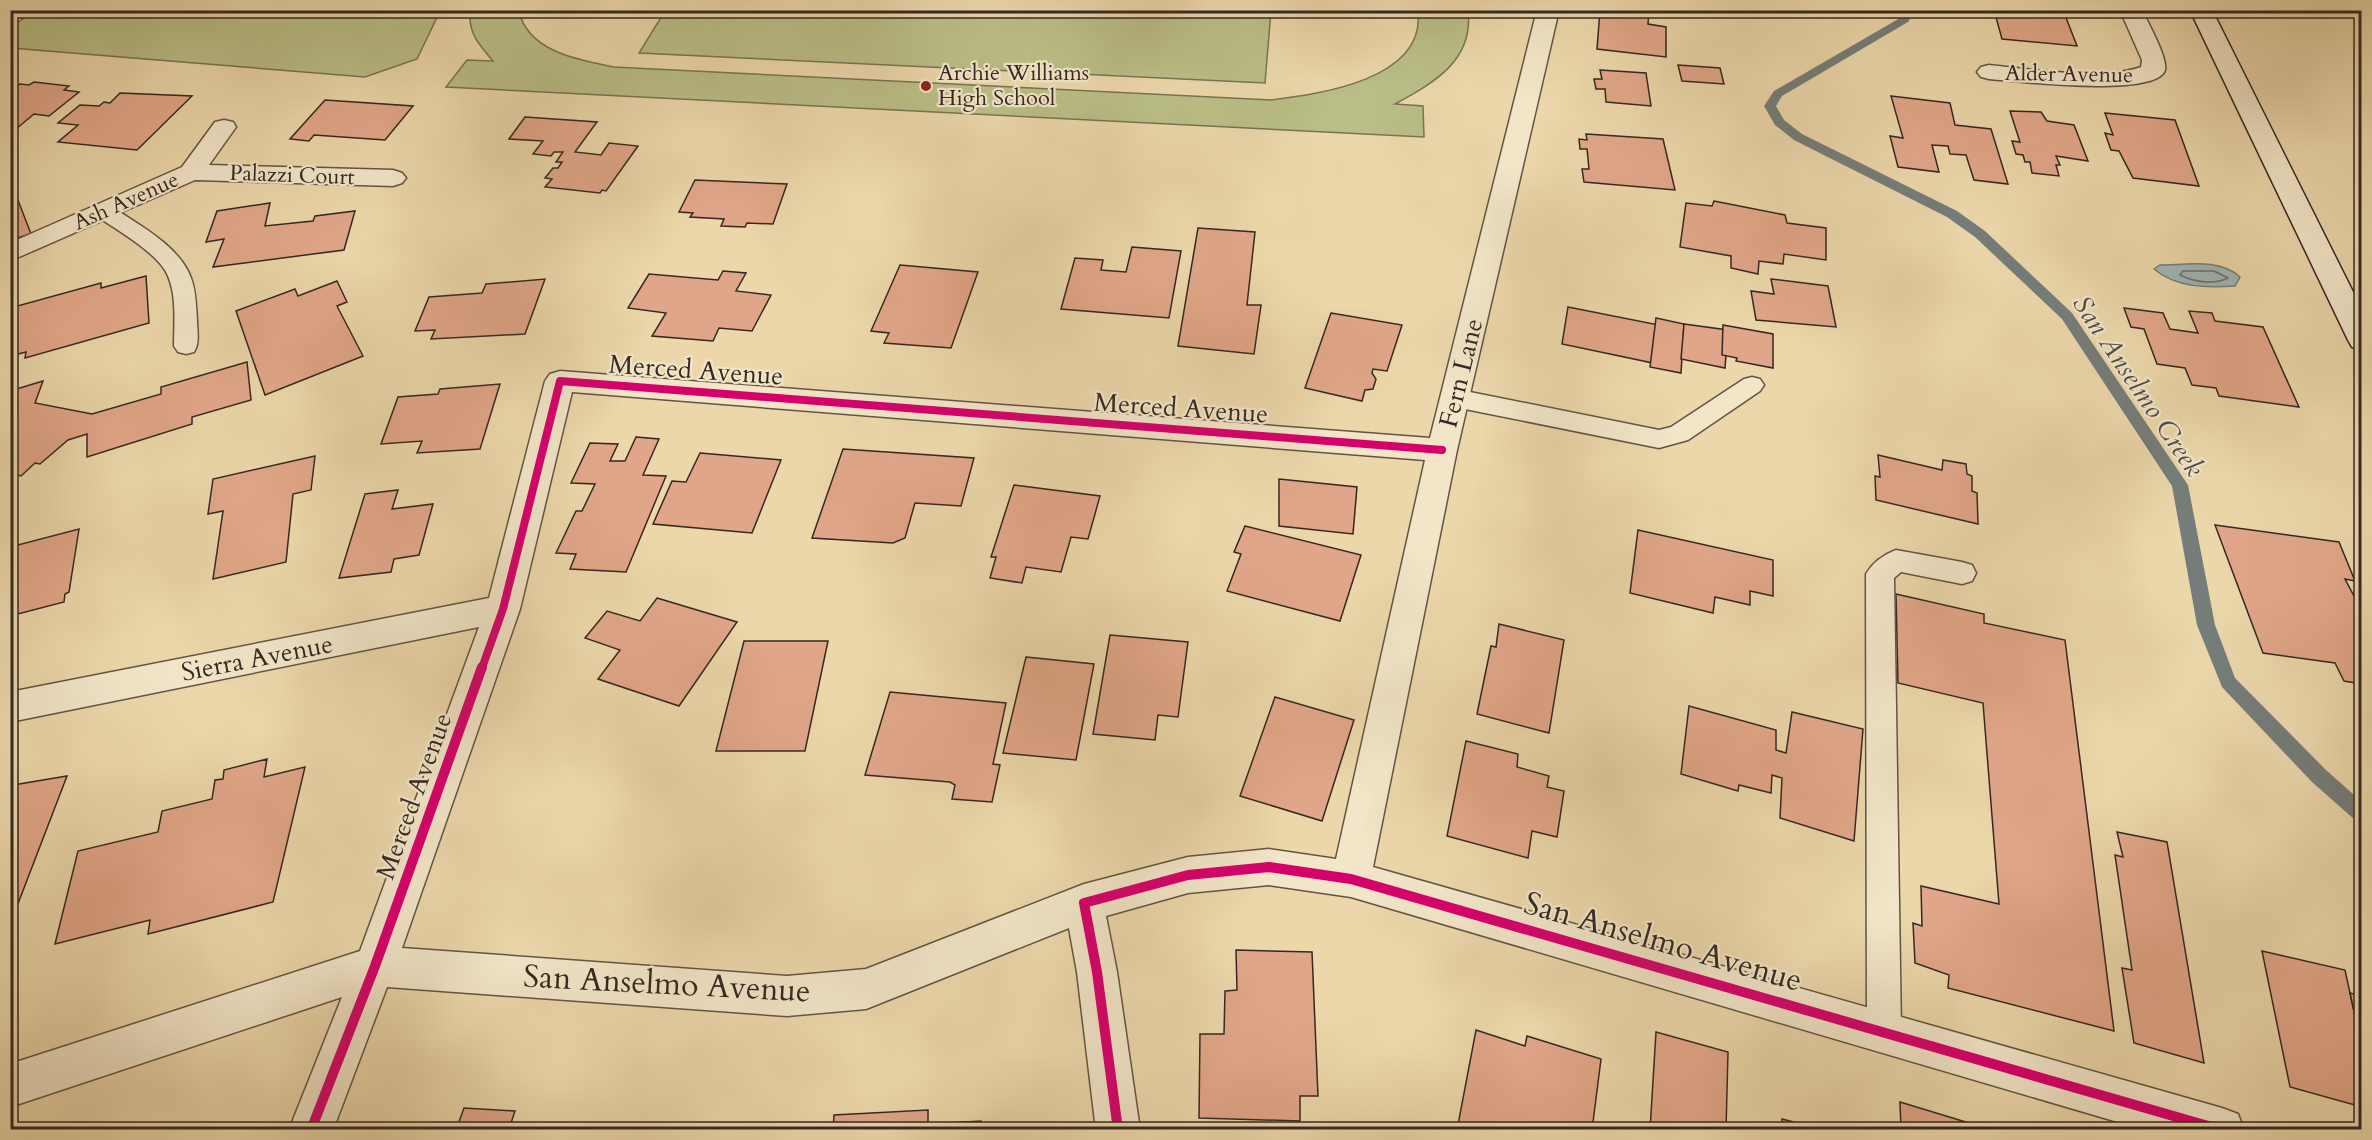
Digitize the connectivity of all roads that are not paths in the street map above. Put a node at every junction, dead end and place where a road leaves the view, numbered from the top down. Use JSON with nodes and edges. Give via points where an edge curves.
{"nodes":[{"id":1,"x":1548,"y":10,"type":"edge"},
{"id":2,"x":2131,"y":10,"type":"edge"},
{"id":3,"x":2200,"y":10,"type":"edge"},
{"id":4,"x":1989,"y":72,"type":"dead end"},
{"id":5,"x":224,"y":127,"type":"dead end"},
{"id":6,"x":191,"y":172,"type":"junction"},
{"id":7,"x":393,"y":178,"type":"dead end"},
{"id":8,"x":104,"y":211,"type":"junction"},
{"id":9,"x":10,"y":253,"type":"edge"},
{"id":10,"x":2361,"y":340,"type":"edge"},
{"id":11,"x":186,"y":346,"type":"dead end"},
{"id":12,"x":1752,"y":385,"type":"dead end"},
{"id":13,"x":1455,"y":398,"type":"junction"},
{"id":14,"x":1442,"y":450,"type":"junction"},
{"id":15,"x":1962,"y":573,"type":"dead end"},
{"id":16,"x":503,"y":609,"type":"junction"},
{"id":17,"x":10,"y":707,"type":"edge"},
{"id":18,"x":1351,"y":879,"type":"junction"},
{"id":19,"x":1084,"y":903,"type":"junction"},
{"id":20,"x":375,"y":966,"type":"junction"},
{"id":21,"x":1884,"y":1032,"type":"junction"},
{"id":22,"x":10,"y":1086,"type":"edge"},
{"id":23,"x":2176,"y":1123,"type":"edge"},
{"id":24,"x":312,"y":1130,"type":"edge"},
{"id":25,"x":1118,"y":1130,"type":"edge"},
{"id":26,"x":2222,"y":1130,"type":"edge"}],
"edges":[{"from":1,"to":13,"type":"street","name":"Fern Lane"},
{"from":2,"to":4,"type":"street","name":"Alder Avenue","via":[[2153,60],[2153,71],[2145,76],[2115,80]]},
{"from":3,"to":10,"type":"street"},
{"from":5,"to":6,"type":"street","name":"Ash Avenue"},
{"from":6,"to":7,"type":"street","name":"Palazzi Court"},
{"from":6,"to":8,"type":"street","name":"Ash Avenue"},
{"from":8,"to":9,"type":"street","name":"Ash Avenue"},
{"from":8,"to":11,"type":"lane","via":[[177,272]]},
{"from":12,"to":13,"type":"lane","via":[[1679,434],[1659,439]]},
{"from":13,"to":14,"type":"street","name":"Fern Lane"},
{"from":14,"to":16,"type":"street","name":"Merced Avenue","via":[[561,381]]},
{"from":14,"to":18,"type":"street","name":"Fern Lane"},
{"from":15,"to":21,"type":"lane","via":[[1896,561],[1880,574]]},
{"from":16,"to":17,"type":"street","name":"Sierra Avenue"},
{"from":16,"to":20,"type":"street","name":"Merced Avenue"},
{"from":18,"to":19,"type":"street","name":"San Anselmo Avenue","via":[[1269,867],[1188,875]]},
{"from":18,"to":21,"type":"street","name":"San Anselmo Avenue"},
{"from":19,"to":20,"type":"street","name":"San Anselmo Avenue","via":[[866,989],[787,996]]},
{"from":19,"to":25,"type":"street"},
{"from":20,"to":22,"type":"street","name":"San Anselmo Avenue"},
{"from":20,"to":24,"type":"street","name":"Merced Avenue"},
{"from":21,"to":23,"type":"street","name":"San Anselmo Avenue"},
{"from":23,"to":26,"type":"street","name":"San Anselmo Avenue"}]}
